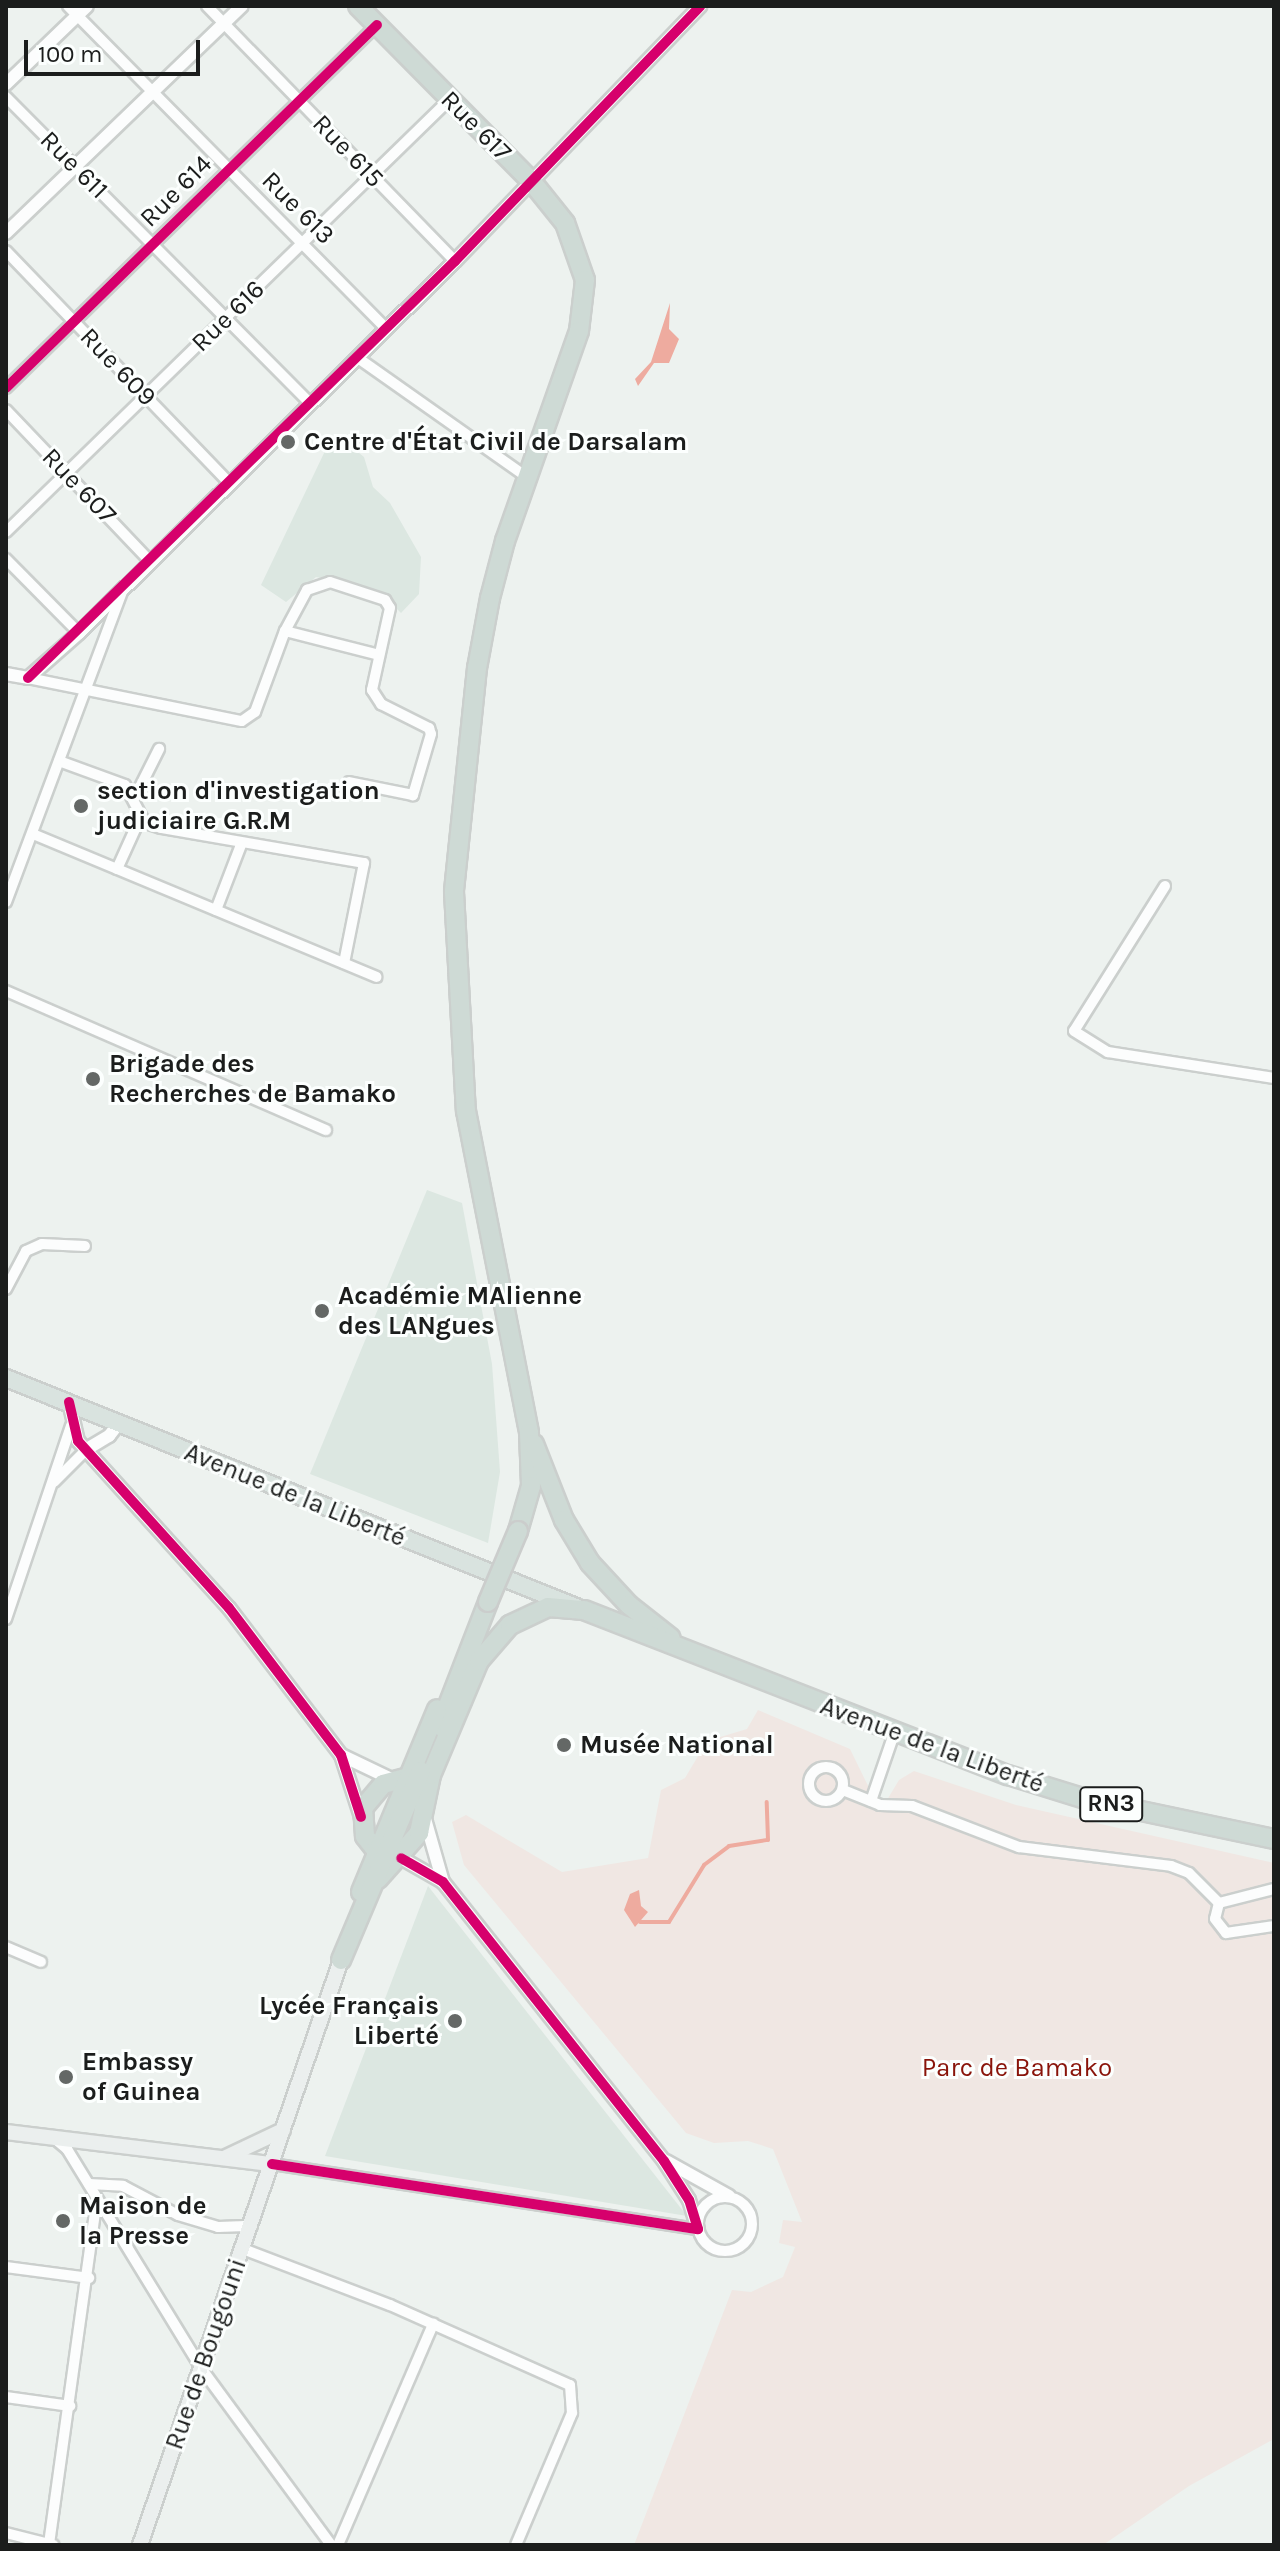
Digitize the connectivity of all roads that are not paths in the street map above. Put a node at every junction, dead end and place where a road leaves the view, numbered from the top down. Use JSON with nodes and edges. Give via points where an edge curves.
{"nodes":[{"id":1,"x":87,"y":6,"type":"edge"},
{"id":2,"x":207,"y":6,"type":"edge"},
{"id":3,"x":242,"y":6,"type":"edge"},
{"id":4,"x":358,"y":6,"type":"edge"},
{"id":5,"x":700,"y":6,"type":"edge"},
{"id":6,"x":73,"y":11,"type":"edge"},
{"id":7,"x":224,"y":24,"type":"junction"},
{"id":8,"x":377,"y":25,"type":"junction"},
{"id":9,"x":6,"y":84,"type":"edge"},
{"id":10,"x":153,"y":92,"type":"junction"},
{"id":11,"x":6,"y":97,"type":"edge"},
{"id":12,"x":450,"y":99,"type":"junction"},
{"id":13,"x":299,"y":100,"type":"junction"},
{"id":14,"x":75,"y":167,"type":"junction"},
{"id":15,"x":229,"y":170,"type":"junction"},
{"id":16,"x":372,"y":176,"type":"junction"},
{"id":17,"x":532,"y":182,"type":"junction"},
{"id":18,"x":6,"y":233,"type":"edge"},
{"id":19,"x":302,"y":244,"type":"junction"},
{"id":20,"x":153,"y":245,"type":"junction"},
{"id":21,"x":6,"y":251,"type":"edge"},
{"id":22,"x":455,"y":261,"type":"junction"},
{"id":23,"x":226,"y":318,"type":"junction"},
{"id":24,"x":74,"y":322,"type":"junction"},
{"id":25,"x":387,"y":329,"type":"junction"},
{"id":26,"x":358,"y":358,"type":"junction"},
{"id":27,"x":6,"y":388,"type":"edge"},
{"id":28,"x":146,"y":396,"type":"junction"},
{"id":29,"x":311,"y":404,"type":"junction"},
{"id":30,"x":6,"y":410,"type":"edge"},
{"id":31,"x":66,"y":473,"type":"junction"},
{"id":32,"x":528,"y":478,"type":"junction"},
{"id":33,"x":230,"y":484,"type":"junction"},
{"id":34,"x":6,"y":532,"type":"edge"},
{"id":35,"x":6,"y":559,"type":"edge"},
{"id":36,"x":151,"y":562,"type":"junction"},
{"id":37,"x":123,"y":590,"type":"junction"},
{"id":38,"x":285,"y":631,"type":"junction"},
{"id":39,"x":79,"y":633,"type":"junction"},
{"id":40,"x":379,"y":655,"type":"junction"},
{"id":41,"x":6,"y":674,"type":"edge"},
{"id":42,"x":28,"y":678,"type":"junction"},
{"id":43,"x":85,"y":689,"type":"junction"},
{"id":44,"x":159,"y":749,"type":"dead end"},
{"id":45,"x":59,"y":761,"type":"junction"},
{"id":46,"x":349,"y":782,"type":"dead end"},
{"id":47,"x":135,"y":797,"type":"junction"},
{"id":48,"x":141,"y":816,"type":"junction"},
{"id":49,"x":33,"y":834,"type":"junction"},
{"id":50,"x":241,"y":845,"type":"junction"},
{"id":51,"x":117,"y":869,"type":"junction"},
{"id":52,"x":1165,"y":886,"type":"dead end"},
{"id":53,"x":6,"y":902,"type":"edge"},
{"id":54,"x":216,"y":910,"type":"junction"},
{"id":55,"x":344,"y":963,"type":"junction"},
{"id":56,"x":376,"y":977,"type":"dead end"},
{"id":57,"x":6,"y":991,"type":"edge"},
{"id":58,"x":1274,"y":1078,"type":"edge"},
{"id":59,"x":326,"y":1130,"type":"dead end"},
{"id":60,"x":85,"y":1246,"type":"dead end"},
{"id":61,"x":6,"y":1289,"type":"edge"},
{"id":62,"x":6,"y":1378,"type":"edge"},
{"id":63,"x":69,"y":1402,"type":"junction"},
{"id":64,"x":118,"y":1424,"type":"junction"},
{"id":65,"x":71,"y":1426,"type":"junction"},
{"id":66,"x":529,"y":1433,"type":"junction"},
{"id":67,"x":87,"y":1449,"type":"junction"},
{"id":68,"x":53,"y":1483,"type":"junction"},
{"id":69,"x":584,"y":1610,"type":"junction"},
{"id":70,"x":6,"y":1619,"type":"edge"},
{"id":71,"x":689,"y":1652,"type":"junction"},
{"id":72,"x":894,"y":1734,"type":"junction"},
{"id":73,"x":341,"y":1755,"type":"junction"},
{"id":74,"x":404,"y":1781,"type":"junction"},
{"id":75,"x":843,"y":1790,"type":"dead end"},
{"id":76,"x":871,"y":1801,"type":"junction"},
{"id":77,"x":423,"y":1812,"type":"junction"},
{"id":78,"x":361,"y":1817,"type":"junction"},
{"id":79,"x":1274,"y":1839,"type":"edge"},
{"id":80,"x":388,"y":1856,"type":"junction"},
{"id":81,"x":443,"y":1882,"type":"junction"},
{"id":82,"x":1274,"y":1889,"type":"edge"},
{"id":83,"x":1219,"y":1903,"type":"junction"},
{"id":84,"x":1274,"y":1926,"type":"edge"},
{"id":85,"x":6,"y":1947,"type":"edge"},
{"id":86,"x":341,"y":1960,"type":"junction"},
{"id":87,"x":41,"y":1962,"type":"dead end"},
{"id":88,"x":283,"y":2130,"type":"junction"},
{"id":89,"x":6,"y":2132,"type":"edge"},
{"id":90,"x":55,"y":2139,"type":"junction"},
{"id":91,"x":222,"y":2158,"type":"junction"},
{"id":92,"x":664,"y":2161,"type":"junction"},
{"id":93,"x":272,"y":2164,"type":"junction"},
{"id":94,"x":89,"y":2184,"type":"junction"},
{"id":95,"x":729,"y":2196,"type":"junction"},
{"id":96,"x":97,"y":2200,"type":"junction"},
{"id":97,"x":252,"y":2226,"type":"junction"},
{"id":98,"x":698,"y":2229,"type":"junction"},
{"id":99,"x":243,"y":2249,"type":"junction"},
{"id":100,"x":6,"y":2267,"type":"edge"},
{"id":101,"x":89,"y":2278,"type":"junction"},
{"id":102,"x":433,"y":2324,"type":"junction"},
{"id":103,"x":201,"y":2368,"type":"junction"},
{"id":104,"x":6,"y":2397,"type":"edge"},
{"id":105,"x":70,"y":2406,"type":"junction"},
{"id":106,"x":6,"y":2533,"type":"edge"},
{"id":107,"x":51,"y":2544,"type":"edge"},
{"id":108,"x":140,"y":2545,"type":"edge"},
{"id":109,"x":331,"y":2545,"type":"edge"},
{"id":110,"x":338,"y":2545,"type":"edge"},
{"id":111,"x":516,"y":2545,"type":"edge"}],
"edges":[{"from":1,"to":6,"type":"street"},
{"from":2,"to":7,"type":"street","name":"Rue 615"},
{"from":3,"to":7,"type":"street"},
{"from":4,"to":8,"type":"highway","name":"Rue 617"},
{"from":5,"to":17,"type":"street"},
{"from":6,"to":9,"type":"street"},
{"from":6,"to":10,"type":"street","name":"Rue 613"},
{"from":7,"to":10,"type":"street"},
{"from":7,"to":13,"type":"street","name":"Rue 615"},
{"from":8,"to":12,"type":"highway","name":"Rue 617"},
{"from":8,"to":13,"type":"street","name":"Rue 614"},
{"from":10,"to":14,"type":"street"},
{"from":10,"to":15,"type":"street","name":"Rue 613"},
{"from":11,"to":14,"type":"street","name":"Rue 611"},
{"from":12,"to":16,"type":"street","name":"Rue 616"},
{"from":12,"to":17,"type":"highway","name":"Rue 617"},
{"from":13,"to":15,"type":"street","name":"Rue 614"},
{"from":13,"to":16,"type":"street","name":"Rue 615"},
{"from":14,"to":18,"type":"street"},
{"from":14,"to":20,"type":"street","name":"Rue 611"},
{"from":15,"to":19,"type":"street","name":"Rue 613"},
{"from":15,"to":20,"type":"street","name":"Rue 614"},
{"from":16,"to":19,"type":"street","name":"Rue 616"},
{"from":16,"to":22,"type":"street","name":"Rue 615"},
{"from":17,"to":22,"type":"street"},
{"from":17,"to":32,"type":"highway","name":"Rue 617","via":[[565,223],[579,253],[585,309]]},
{"from":19,"to":23,"type":"street","name":"Rue 616"},
{"from":19,"to":25,"type":"street","name":"Rue 613"},
{"from":20,"to":23,"type":"street","name":"Rue 611"},
{"from":20,"to":24,"type":"street","name":"Rue 614"},
{"from":21,"to":24,"type":"street","name":"Rue 609"},
{"from":22,"to":25,"type":"street"},
{"from":23,"to":28,"type":"street","name":"Rue 616"},
{"from":23,"to":29,"type":"street","name":"Rue 611"},
{"from":24,"to":27,"type":"street","name":"Rue 614"},
{"from":24,"to":28,"type":"street","name":"Rue 609"},
{"from":25,"to":26,"type":"street"},
{"from":26,"to":29,"type":"street"},
{"from":26,"to":32,"type":"street"},
{"from":28,"to":31,"type":"street","name":"Rue 616"},
{"from":28,"to":33,"type":"street","name":"Rue 609"},
{"from":29,"to":33,"type":"street"},
{"from":30,"to":31,"type":"street","name":"Rue 607"},
{"from":31,"to":34,"type":"street","name":"Rue 616"},
{"from":31,"to":36,"type":"street","name":"Rue 607"},
{"from":32,"to":66,"type":"highway","name":"Rue 617","via":[[505,541],[477,668],[454,892],[466,1111]]},
{"from":33,"to":36,"type":"street"},
{"from":35,"to":39,"type":"street"},
{"from":36,"to":37,"type":"street"},
{"from":37,"to":39,"type":"street"},
{"from":37,"to":43,"type":"street"},
{"from":38,"to":40,"type":"street"},
{"from":38,"to":40,"type":"street","via":[[307,590],[330,582],[389,603]]},
{"from":38,"to":43,"type":"street","via":[[255,712],[242,721]]},
{"from":39,"to":42,"type":"street"},
{"from":40,"to":46,"type":"street","via":[[375,697],[431,734],[413,795]]},
{"from":41,"to":42,"type":"street"},
{"from":42,"to":43,"type":"street"},
{"from":43,"to":45,"type":"street"},
{"from":44,"to":47,"type":"street"},
{"from":45,"to":47,"type":"street","via":[[113,779]]},
{"from":45,"to":49,"type":"street"},
{"from":47,"to":48,"type":"street"},
{"from":48,"to":50,"type":"street","via":[[161,828]]},
{"from":48,"to":51,"type":"street"},
{"from":49,"to":51,"type":"street"},
{"from":49,"to":53,"type":"street"},
{"from":50,"to":54,"type":"street"},
{"from":50,"to":55,"type":"street","via":[[364,863]]},
{"from":51,"to":54,"type":"street"},
{"from":52,"to":58,"type":"street","via":[[1074,1031],[1108,1052]]},
{"from":54,"to":55,"type":"street"},
{"from":55,"to":56,"type":"street"},
{"from":57,"to":59,"type":"street"},
{"from":60,"to":61,"type":"street","via":[[42,1244],[26,1251]]},
{"from":62,"to":63,"type":"main road","name":"Avenue de la Liberté"},
{"from":63,"to":64,"type":"main road","name":"Avenue de la Liberté"},
{"from":63,"to":65,"type":"street"},
{"from":64,"to":67,"type":"street"},
{"from":64,"to":69,"type":"main road","name":"Avenue de la Liberté"},
{"from":65,"to":67,"type":"street"},
{"from":65,"to":68,"type":"street"},
{"from":66,"to":71,"type":"highway","via":[[564,1520],[590,1563],[629,1605]]},
{"from":66,"to":74,"type":"highway","bridge":true,"via":[[531,1486],[518,1531]]},
{"from":67,"to":68,"type":"street"},
{"from":67,"to":73,"type":"street","via":[[229,1608]]},
{"from":68,"to":70,"type":"street"},
{"from":69,"to":71,"type":"highway"},
{"from":69,"to":77,"type":"highway","via":[[531,1611],[491,1642],[431,1775]]},
{"from":71,"to":72,"type":"highway","name":"Avenue de la Liberté","number":"RN3"},
{"from":72,"to":76,"type":"street"},
{"from":72,"to":79,"type":"highway","name":"Avenue de la Liberté","number":"RN3","via":[[1089,1800]]},
{"from":73,"to":74,"type":"street"},
{"from":73,"to":78,"type":"street"},
{"from":74,"to":77,"type":"street"},
{"from":74,"to":78,"type":"highway","via":[[375,1790]]},
{"from":74,"to":80,"type":"highway"},
{"from":75,"to":76,"type":"street"},
{"from":76,"to":83,"type":"street","via":[[912,1806],[1040,1852],[1171,1866],[1189,1873]]},
{"from":77,"to":80,"type":"highway","via":[[419,1833]]},
{"from":77,"to":81,"type":"street"},
{"from":78,"to":80,"type":"highway"},
{"from":80,"to":81,"type":"street"},
{"from":80,"to":86,"type":"highway"},
{"from":80,"to":86,"type":"highway"},
{"from":81,"to":92,"type":"street"},
{"from":82,"to":83,"type":"street"},
{"from":83,"to":84,"type":"street","via":[[1215,1919],[1226,1933]]},
{"from":85,"to":87,"type":"street"},
{"from":86,"to":88,"type":"main road","name":"Rue de Bougouni"},
{"from":88,"to":91,"type":"main road"},
{"from":88,"to":93,"type":"main road","name":"Rue de Bougouni"},
{"from":89,"to":90,"type":"main road"},
{"from":90,"to":91,"type":"main road"},
{"from":90,"to":94,"type":"street"},
{"from":91,"to":93,"type":"main road"},
{"from":92,"to":95,"type":"street"},
{"from":92,"to":98,"type":"street","via":[[689,2200]]},
{"from":93,"to":97,"type":"main road","name":"Rue de Bougouni"},
{"from":93,"to":98,"type":"street"},
{"from":94,"to":96,"type":"street"},
{"from":94,"to":97,"type":"street","via":[[123,2186],[178,2215],[218,2227]]},
{"from":95,"to":98,"type":"street","via":[[709,2201]]},
{"from":95,"to":98,"type":"street","via":[[749,2210],[753,2226],[746,2242],[733,2250],[716,2250]]},
{"from":96,"to":101,"type":"street"},
{"from":96,"to":103,"type":"street"},
{"from":97,"to":99,"type":"main road","name":"Rue de Bougouni"},
{"from":99,"to":102,"type":"street"},
{"from":99,"to":103,"type":"main road","name":"Rue de Bougouni"},
{"from":100,"to":101,"type":"street"},
{"from":101,"to":105,"type":"street"},
{"from":102,"to":110,"type":"street"},
{"from":102,"to":111,"type":"street","via":[[562,2378],[574,2395],[572,2413]]},
{"from":103,"to":108,"type":"main road","name":"Rue de Bougouni"},
{"from":103,"to":109,"type":"street"},
{"from":104,"to":105,"type":"street"},
{"from":105,"to":107,"type":"street"},
{"from":106,"to":107,"type":"street"}]}
